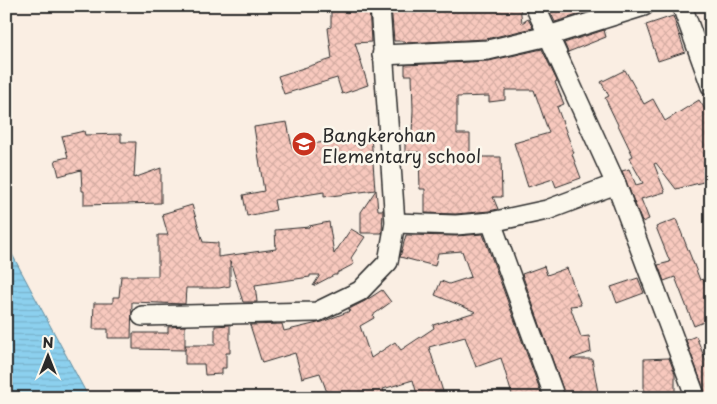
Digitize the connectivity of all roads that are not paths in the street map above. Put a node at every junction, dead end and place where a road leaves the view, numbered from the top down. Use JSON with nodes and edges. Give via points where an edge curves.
{"nodes":[{"id":1,"x":380,"y":6,"type":"edge"},
{"id":2,"x":535,"y":6,"type":"edge"},
{"id":3,"x":644,"y":6,"type":"edge"},
{"id":4,"x":682,"y":6,"type":"edge"},
{"id":5,"x":548,"y":36,"type":"junction"},
{"id":6,"x":382,"y":55,"type":"junction"},
{"id":7,"x":711,"y":86,"type":"edge"},
{"id":8,"x":616,"y":184,"type":"junction"},
{"id":9,"x":491,"y":222,"type":"junction"},
{"id":10,"x":395,"y":223,"type":"junction"},
{"id":11,"x":142,"y":316,"type":"dead end"},
{"id":12,"x":555,"y":398,"type":"edge"},
{"id":13,"x":696,"y":398,"type":"edge"}],
"edges":[{"from":1,"to":6,"type":"street"},
{"from":2,"to":5,"type":"street"},
{"from":3,"to":5,"type":"street"},
{"from":4,"to":7,"type":"street"},
{"from":5,"to":6,"type":"street","via":[[488,50]]},
{"from":5,"to":8,"type":"street"},
{"from":6,"to":10,"type":"street"},
{"from":8,"to":9,"type":"street","via":[[547,210]]},
{"from":8,"to":13,"type":"street"},
{"from":9,"to":10,"type":"street","via":[[456,225]]},
{"from":9,"to":12,"type":"street"},
{"from":10,"to":11,"type":"street","via":[[388,262],[360,291],[317,312]]}]}
